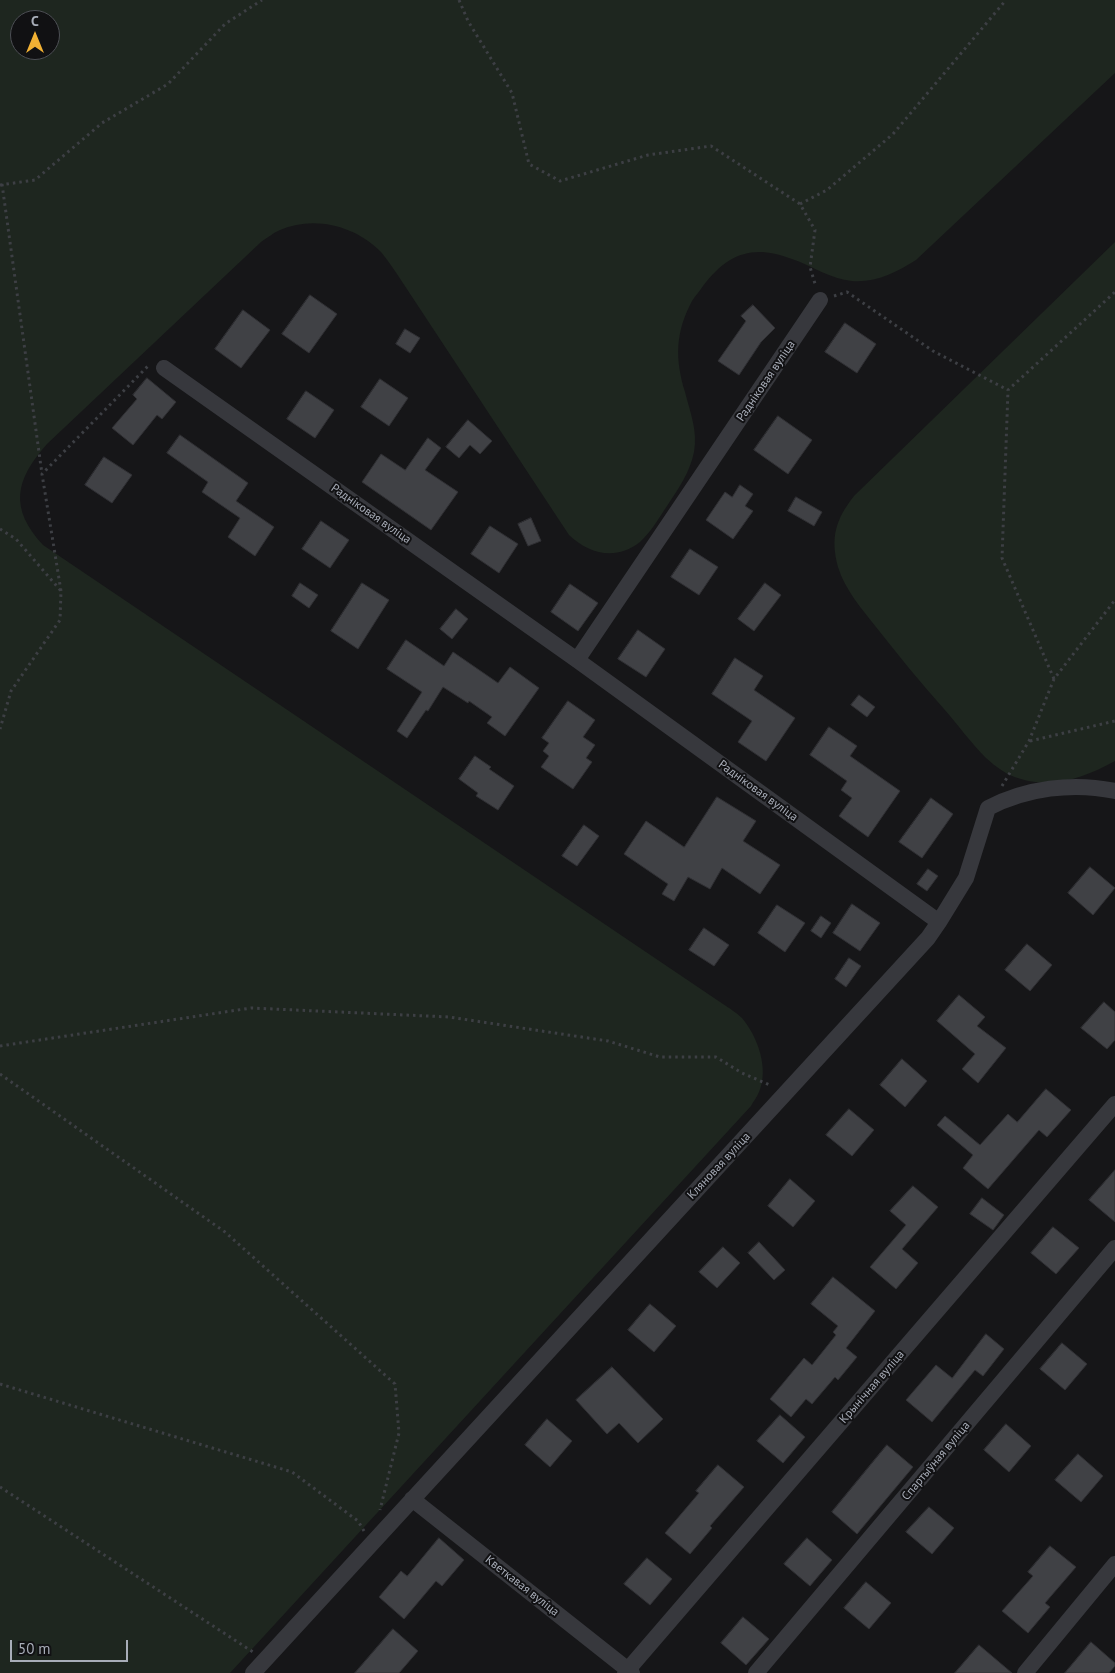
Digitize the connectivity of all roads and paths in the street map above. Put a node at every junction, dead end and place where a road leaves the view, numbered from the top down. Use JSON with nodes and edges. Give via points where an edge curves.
{"nodes":[{"id":1,"x":262,"y":0,"type":"edge"},
{"id":2,"x":459,"y":0,"type":"edge"},
{"id":3,"x":1006,"y":0,"type":"edge"},
{"id":4,"x":1,"y":185,"type":"edge"},
{"id":5,"x":800,"y":204,"type":"junction"},
{"id":6,"x":1115,"y":292,"type":"edge"},
{"id":7,"x":820,"y":300,"type":"junction"},
{"id":8,"x":164,"y":368,"type":"joint"},
{"id":9,"x":1008,"y":390,"type":"junction"},
{"id":10,"x":42,"y":474,"type":"junction"},
{"id":11,"x":0,"y":529,"type":"edge"},
{"id":12,"x":61,"y":591,"type":"junction"},
{"id":13,"x":1115,"y":600,"type":"edge"},
{"id":14,"x":578,"y":660,"type":"junction"},
{"id":15,"x":1054,"y":678,"type":"junction"},
{"id":16,"x":1115,"y":721,"type":"edge"},
{"id":17,"x":0,"y":729,"type":"edge"},
{"id":18,"x":1029,"y":741,"type":"junction"},
{"id":19,"x":1115,"y":792,"type":"edge"},
{"id":20,"x":988,"y":808,"type":"junction"},
{"id":21,"x":939,"y":922,"type":"junction"},
{"id":22,"x":0,"y":1046,"type":"edge"},
{"id":23,"x":0,"y":1074,"type":"edge"},
{"id":24,"x":787,"y":1093,"type":"junction"},
{"id":25,"x":1115,"y":1104,"type":"edge"},
{"id":26,"x":1115,"y":1248,"type":"edge"},
{"id":27,"x":0,"y":1384,"type":"edge"},
{"id":28,"x":0,"y":1487,"type":"edge"},
{"id":29,"x":412,"y":1499,"type":"junction"},
{"id":30,"x":378,"y":1516,"type":"dead end"},
{"id":31,"x":372,"y":1544,"type":"junction"},
{"id":32,"x":1115,"y":1564,"type":"edge"},
{"id":33,"x":265,"y":1660,"type":"junction"},
{"id":34,"x":628,"y":1672,"type":"edge"},
{"id":35,"x":253,"y":1673,"type":"edge"},
{"id":36,"x":756,"y":1673,"type":"edge"},
{"id":37,"x":1025,"y":1673,"type":"edge"}],
"edges":[{"from":1,"to":4,"type":"path","via":[[225,24],[168,84],[102,123],[35,180]]},
{"from":2,"to":5,"type":"path","via":[[468,21],[512,93],[529,164],[560,180],[648,155],[711,146]]},
{"from":3,"to":5,"type":"path","via":[[894,134],[827,190]]},
{"from":4,"to":10,"type":"path"},
{"from":5,"to":7,"type":"path","via":[[815,230],[810,267]]},
{"from":6,"to":9,"type":"path"},
{"from":7,"to":9,"type":"path","via":[[847,292],[933,351]]},
{"from":7,"to":14,"type":"street","name":"Радніковая вуліца"},
{"from":8,"to":10,"type":"path","via":[[152,362]]},
{"from":8,"to":14,"type":"street","name":"Радніковая вуліца"},
{"from":9,"to":15,"type":"path","via":[[1002,558]]},
{"from":10,"to":12,"type":"path"},
{"from":11,"to":12,"type":"path","via":[[16,539]]},
{"from":12,"to":17,"type":"path","via":[[60,620],[11,691]]},
{"from":13,"to":15,"type":"path"},
{"from":14,"to":21,"type":"street","name":"Радніковая вуліца"},
{"from":15,"to":18,"type":"path"},
{"from":16,"to":18,"type":"path"},
{"from":18,"to":20,"type":"path"},
{"from":19,"to":20,"type":"street","via":[[1099,788],[1030,791]]},
{"from":20,"to":21,"type":"street","name":"Кляновая вуліца","via":[[966,878]]},
{"from":21,"to":24,"type":"street","name":"Кляновая вуліца"},
{"from":22,"to":24,"type":"path","via":[[251,1008],[449,1017],[608,1041],[660,1056],[716,1057],[742,1073]]},
{"from":23,"to":30,"type":"path","via":[[225,1232],[395,1384],[399,1433]]},
{"from":24,"to":29,"type":"street","name":"Кляновая вуліца"},
{"from":25,"to":34,"type":"street","name":"Крынічная вуліца"},
{"from":26,"to":36,"type":"street","name":"Спартыўная вуліца"},
{"from":27,"to":31,"type":"path","via":[[292,1472],[358,1521]]},
{"from":28,"to":33,"type":"path"},
{"from":29,"to":31,"type":"street","name":"Кляновая вуліца"},
{"from":29,"to":34,"type":"street","name":"Кветкавая вуліца"},
{"from":31,"to":33,"type":"street","name":"Кляновая вуліца"},
{"from":32,"to":37,"type":"street"},
{"from":33,"to":35,"type":"street","name":"Кляновая вуліца"}]}
